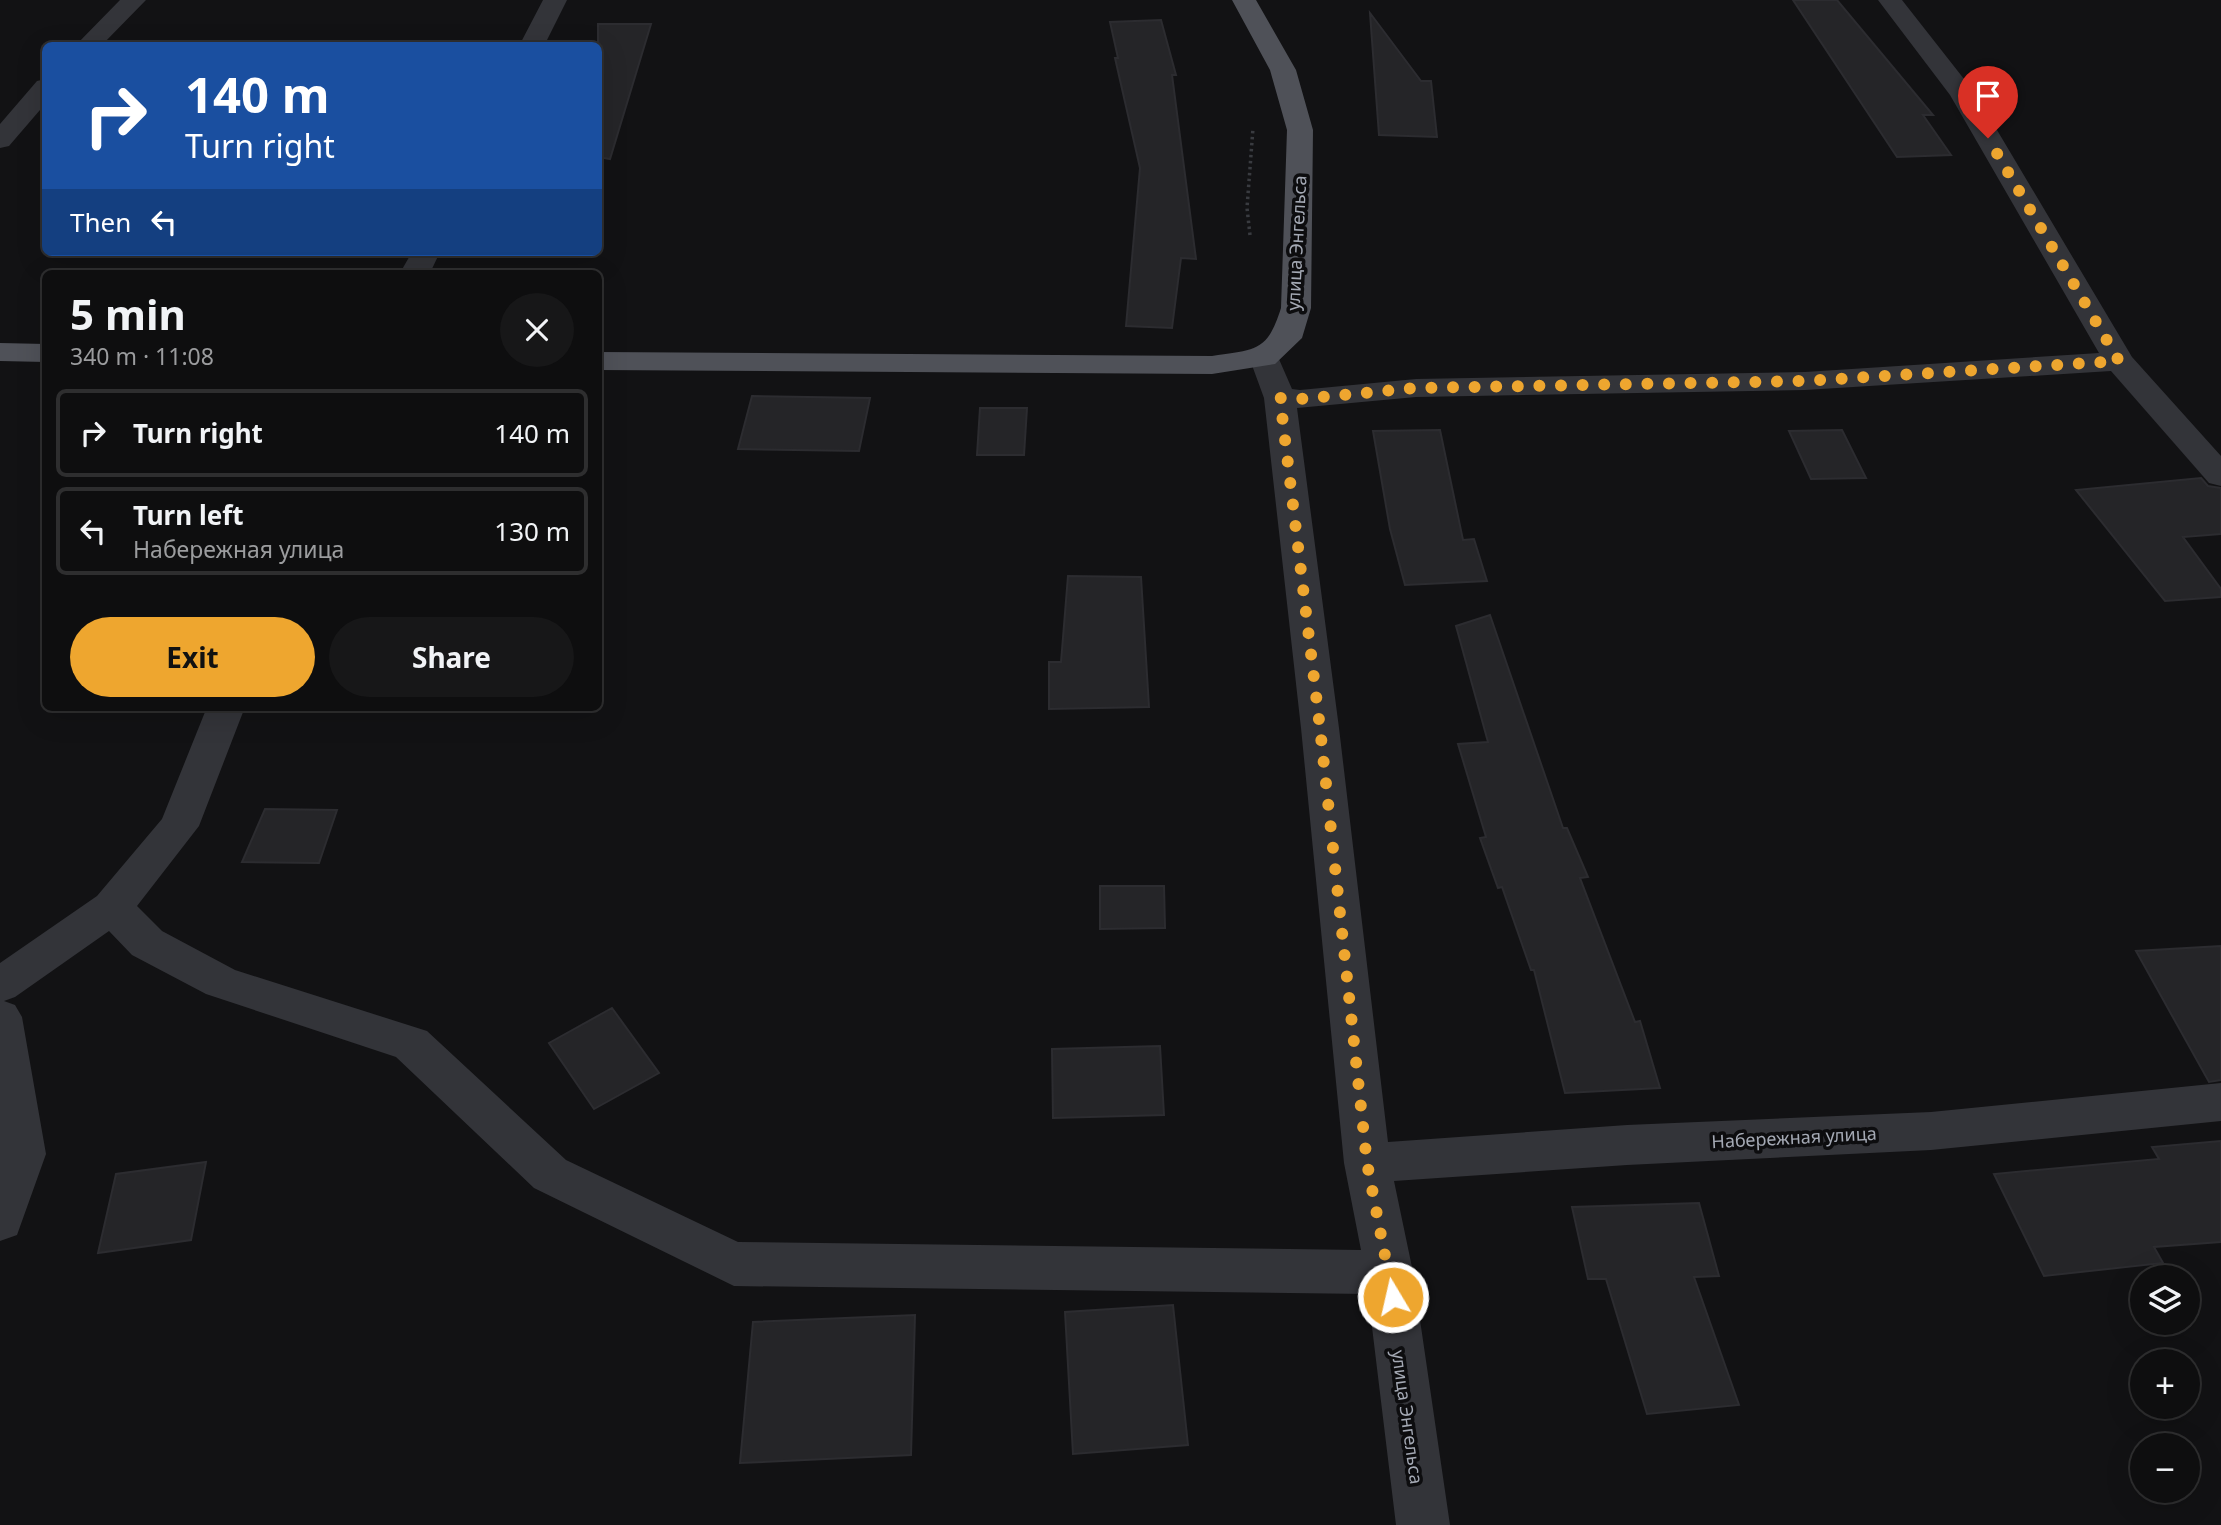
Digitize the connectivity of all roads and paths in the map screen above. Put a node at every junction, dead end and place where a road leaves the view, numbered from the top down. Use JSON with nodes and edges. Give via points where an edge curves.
{"nodes":[{"id":1,"x":134,"y":0,"type":"edge"},
{"id":2,"x":555,"y":0,"type":"edge"},
{"id":3,"x":1244,"y":0,"type":"edge"},
{"id":4,"x":1890,"y":0,"type":"edge"},
{"id":5,"x":91,"y":42,"type":"edge"},
{"id":6,"x":533,"y":42,"type":"edge"},
{"id":7,"x":42,"y":91,"type":"edge"},
{"id":8,"x":1253,"y":125,"type":"dead end"},
{"id":9,"x":0,"y":140,"type":"edge"},
{"id":10,"x":1250,"y":235,"type":"dead end"},
{"id":11,"x":0,"y":352,"type":"edge"},
{"id":12,"x":42,"y":353,"type":"edge"},
{"id":13,"x":1264,"y":357,"type":"junction"},
{"id":14,"x":602,"y":361,"type":"edge"},
{"id":15,"x":2119,"y":361,"type":"junction"},
{"id":16,"x":1280,"y":398,"type":"junction"},
{"id":17,"x":2221,"y":476,"type":"edge"},
{"id":18,"x":224,"y":711,"type":"edge"},
{"id":19,"x":112,"y":907,"type":"junction"},
{"id":20,"x":0,"y":985,"type":"edge"},
{"id":21,"x":0,"y":1017,"type":"edge"},
{"id":22,"x":2221,"y":1102,"type":"edge"},
{"id":23,"x":1367,"y":1163,"type":"junction"},
{"id":24,"x":0,"y":1220,"type":"edge"},
{"id":25,"x":1389,"y":1272,"type":"junction"},
{"id":26,"x":1423,"y":1525,"type":"edge"}],
"edges":[{"from":1,"to":5,"type":"street"},
{"from":2,"to":6,"type":"street"},
{"from":3,"to":13,"type":"main road","name":"улица Энгельса","via":[[1283,70],[1300,130],[1296,308],[1287,338]]},
{"from":4,"to":15,"type":"street","via":[[1962,93]]},
{"from":7,"to":9,"type":"street"},
{"from":8,"to":10,"type":"path","via":[[1247,208]]},
{"from":11,"to":12,"type":"main road"},
{"from":13,"to":14,"type":"main road","via":[[1212,365]]},
{"from":13,"to":16,"type":"street","name":"улица Энгельса"},
{"from":15,"to":16,"type":"street","via":[[1805,381],[1416,388]]},
{"from":15,"to":17,"type":"street"},
{"from":16,"to":23,"type":"street","name":"улица Энгельса"},
{"from":18,"to":19,"type":"street","via":[[179,826]]},
{"from":19,"to":20,"type":"street"},
{"from":19,"to":25,"type":"street","via":[[147,943],[220,982],[411,1044],[550,1174],[734,1264]]},
{"from":21,"to":24,"type":"street","via":[[23,1154]]},
{"from":22,"to":23,"type":"street","name":"Набережная улица","via":[[1931,1130],[1626,1144]]},
{"from":23,"to":25,"type":"street","name":"улица Энгельса"},
{"from":25,"to":26,"type":"street","name":"улица Энгельса"}]}
